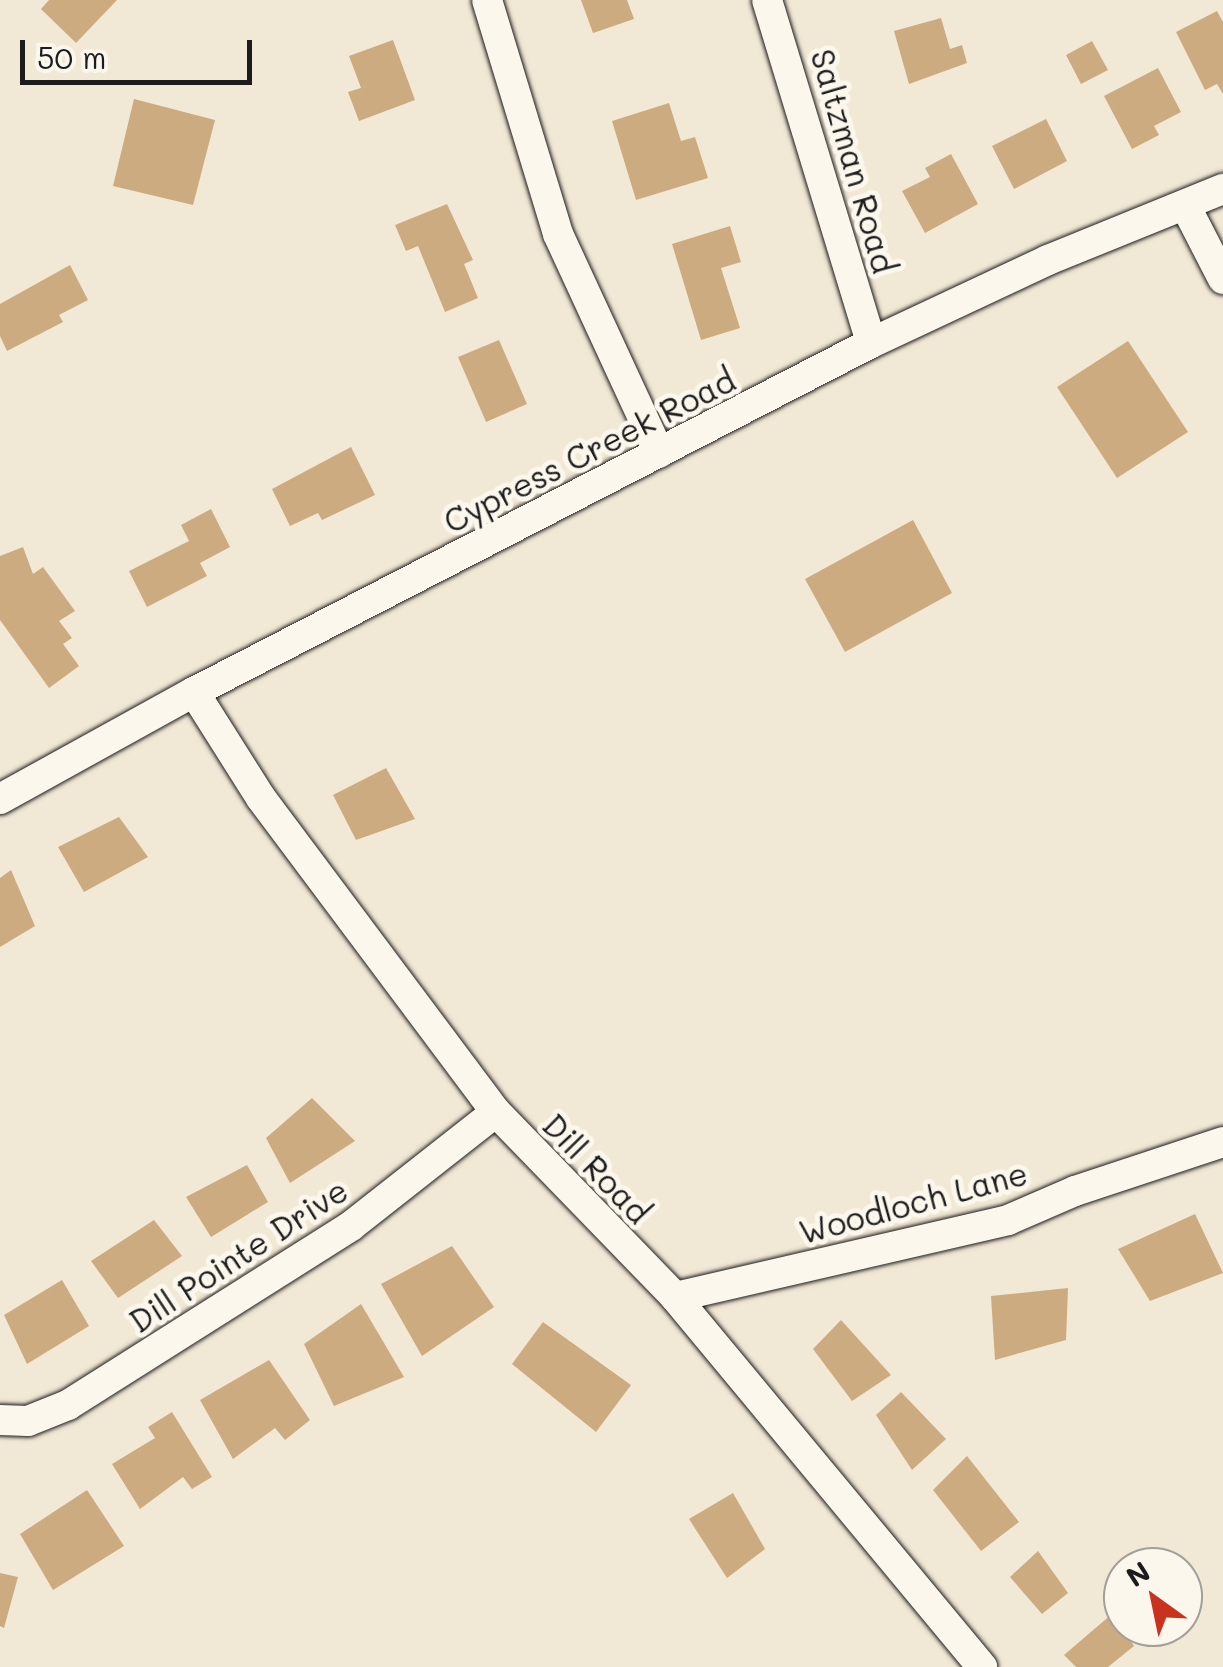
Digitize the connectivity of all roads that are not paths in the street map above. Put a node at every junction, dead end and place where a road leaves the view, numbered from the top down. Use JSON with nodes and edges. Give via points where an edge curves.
{"nodes":[{"id":1,"x":487,"y":0,"type":"edge"},
{"id":2,"x":767,"y":0,"type":"edge"},
{"id":3,"x":1223,"y":189,"type":"edge"},
{"id":4,"x":1186,"y":207,"type":"junction"},
{"id":5,"x":1223,"y":279,"type":"edge"},
{"id":6,"x":872,"y":343,"type":"junction"},
{"id":7,"x":659,"y":453,"type":"junction"},
{"id":8,"x":194,"y":692,"type":"junction"},
{"id":9,"x":0,"y":798,"type":"edge"},
{"id":10,"x":496,"y":1112,"type":"junction"},
{"id":11,"x":1223,"y":1142,"type":"edge"},
{"id":12,"x":674,"y":1297,"type":"junction"},
{"id":13,"x":0,"y":1420,"type":"edge"},
{"id":14,"x":982,"y":1667,"type":"edge"}],
"edges":[{"from":1,"to":7,"type":"street","via":[[558,234]]},
{"from":2,"to":6,"type":"street","name":"Saltzman Road"},
{"from":3,"to":4,"type":"street","name":"Cypress Creek Road"},
{"from":4,"to":5,"type":"street"},
{"from":4,"to":6,"type":"street","name":"Cypress Creek Road","via":[[1048,260]]},
{"from":6,"to":7,"type":"street","name":"Cypress Creek Road"},
{"from":7,"to":8,"type":"street","name":"Cypress Creek Road"},
{"from":8,"to":9,"type":"street","name":"Cypress Creek Road"},
{"from":8,"to":10,"type":"street","name":"Dill Road","via":[[261,798]]},
{"from":10,"to":12,"type":"street","name":"Dill Road"},
{"from":10,"to":13,"type":"street","name":"Dill Pointe Drive","via":[[351,1226],[68,1406],[28,1421]]},
{"from":11,"to":12,"type":"street","name":"Woodloch Lane","via":[[1008,1220]]},
{"from":12,"to":14,"type":"street","name":"Dill Road"}]}
